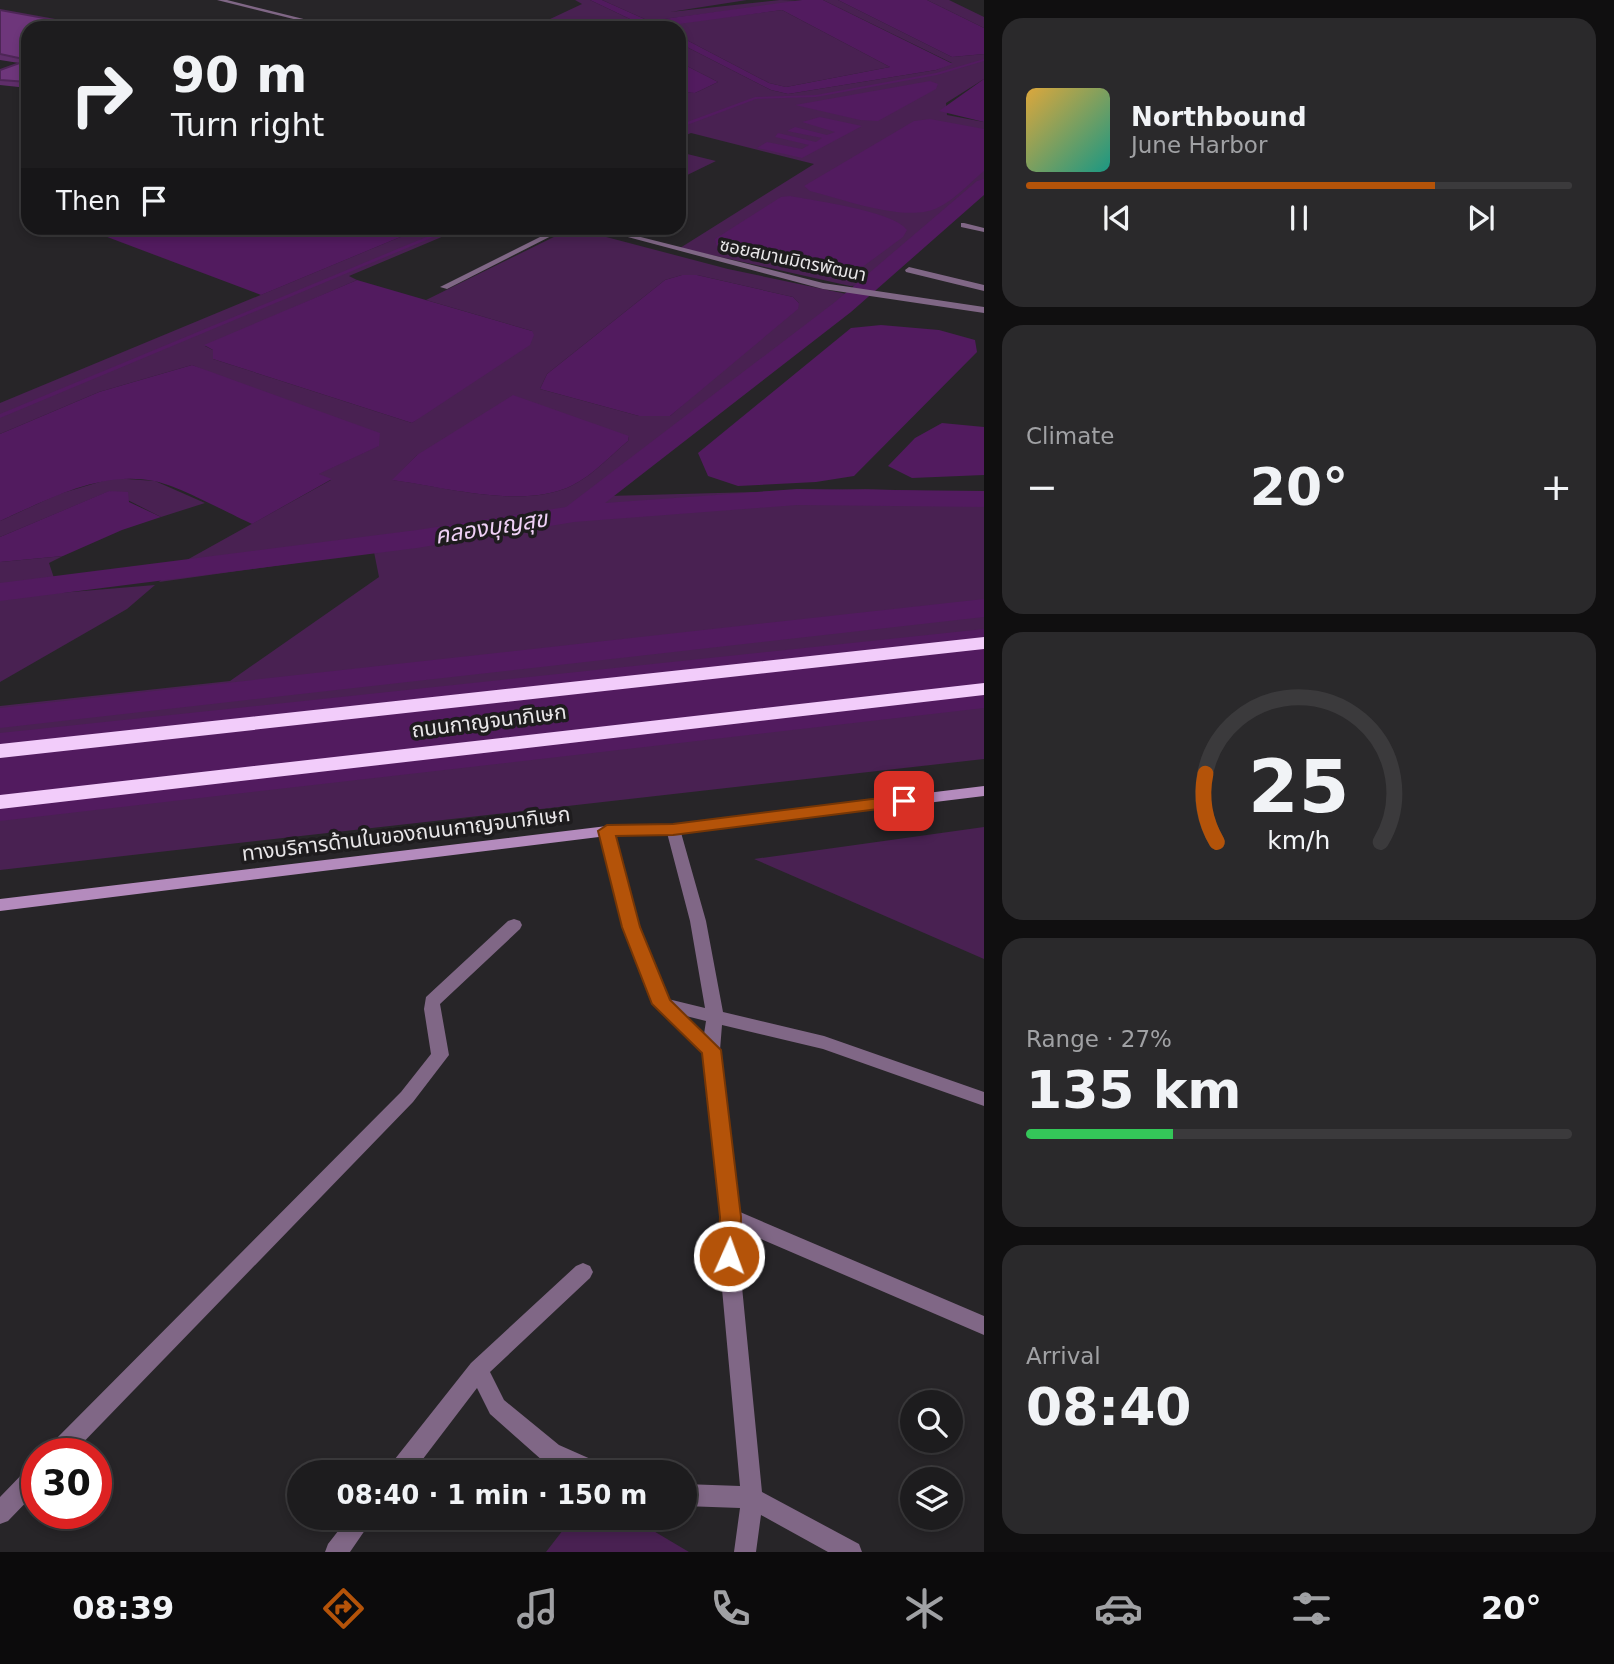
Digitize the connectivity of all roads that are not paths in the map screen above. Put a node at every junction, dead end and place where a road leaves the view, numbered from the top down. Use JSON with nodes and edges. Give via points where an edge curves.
{"nodes":[{"id":1,"x":220,"y":0,"type":"edge"},
{"id":2,"x":308,"y":21,"type":"edge"},
{"id":3,"x":964,"y":226,"type":"dead end"},
{"id":4,"x":984,"y":230,"type":"edge"},
{"id":5,"x":549,"y":235,"type":"edge"},
{"id":6,"x":625,"y":235,"type":"edge"},
{"id":7,"x":909,"y":270,"type":"dead end"},
{"id":8,"x":444,"y":288,"type":"dead end"},
{"id":9,"x":984,"y":288,"type":"edge"},
{"id":10,"x":984,"y":310,"type":"edge"},
{"id":11,"x":984,"y":643,"type":"edge"},
{"id":12,"x":984,"y":690,"type":"edge"},
{"id":13,"x":0,"y":751,"type":"edge"},
{"id":14,"x":984,"y":791,"type":"edge"},
{"id":15,"x":0,"y":802,"type":"edge"},
{"id":16,"x":673,"y":829,"type":"junction"},
{"id":17,"x":607,"y":831,"type":"junction"},
{"id":18,"x":0,"y":905,"type":"edge"},
{"id":19,"x":514,"y":925,"type":"dead end"},
{"id":20,"x":662,"y":1004,"type":"junction"},
{"id":21,"x":715,"y":1015,"type":"junction"},
{"id":22,"x":711,"y":1050,"type":"junction"},
{"id":23,"x":984,"y":1099,"type":"edge"},
{"id":24,"x":730,"y":1217,"type":"junction"},
{"id":25,"x":583,"y":1272,"type":"dead end"},
{"id":26,"x":984,"y":1326,"type":"edge"},
{"id":27,"x":478,"y":1370,"type":"junction"},
{"id":28,"x":73,"y":1438,"type":"edge"},
{"id":29,"x":408,"y":1460,"type":"edge"},
{"id":30,"x":568,"y":1460,"type":"edge"},
{"id":31,"x":21,"y":1491,"type":"edge"},
{"id":32,"x":697,"y":1496,"type":"edge"},
{"id":33,"x":752,"y":1498,"type":"junction"},
{"id":34,"x":0,"y":1513,"type":"edge"},
{"id":35,"x":353,"y":1530,"type":"edge"},
{"id":36,"x":336,"y":1552,"type":"edge"},
{"id":37,"x":745,"y":1552,"type":"edge"},
{"id":38,"x":851,"y":1552,"type":"edge"}],
"edges":[{"from":1,"to":2,"type":"street"},
{"from":3,"to":4,"type":"street"},
{"from":5,"to":8,"type":"street"},
{"from":6,"to":10,"type":"street","name":"ซอยสมานมิตรพัฒนา","via":[[823,286]]},
{"from":7,"to":9,"type":"street"},
{"from":11,"to":13,"type":"highway","name":"ถนนกาญจนาภิเษก"},
{"from":12,"to":15,"type":"highway","name":"ถนนกาญจนาภิเษก"},
{"from":14,"to":16,"type":"main road","name":"ทางบริการด้านในของถนนกาญจนาภิเษก"},
{"from":16,"to":17,"type":"main road","name":"ทางบริการด้านในของถนนกาญจนาภิเษก"},
{"from":16,"to":21,"type":"street","via":[[698,921]]},
{"from":17,"to":18,"type":"main road","name":"ทางบริการด้านในของถนนกาญจนาภิเษก"},
{"from":17,"to":20,"type":"street","via":[[631,927]]},
{"from":19,"to":28,"type":"street","via":[[432,1002],[440,1055],[407,1097]]},
{"from":20,"to":21,"type":"street"},
{"from":20,"to":22,"type":"street"},
{"from":21,"to":22,"type":"street"},
{"from":21,"to":23,"type":"street","via":[[824,1043]]},
{"from":22,"to":24,"type":"street"},
{"from":24,"to":26,"type":"street"},
{"from":24,"to":33,"type":"street","via":[[729,1256]]},
{"from":25,"to":27,"type":"street"},
{"from":27,"to":29,"type":"street"},
{"from":27,"to":30,"type":"street","via":[[497,1407],[551,1452]]},
{"from":31,"to":34,"type":"street"},
{"from":32,"to":33,"type":"street"},
{"from":33,"to":37,"type":"street"},
{"from":33,"to":38,"type":"street"},
{"from":35,"to":36,"type":"street"}]}
